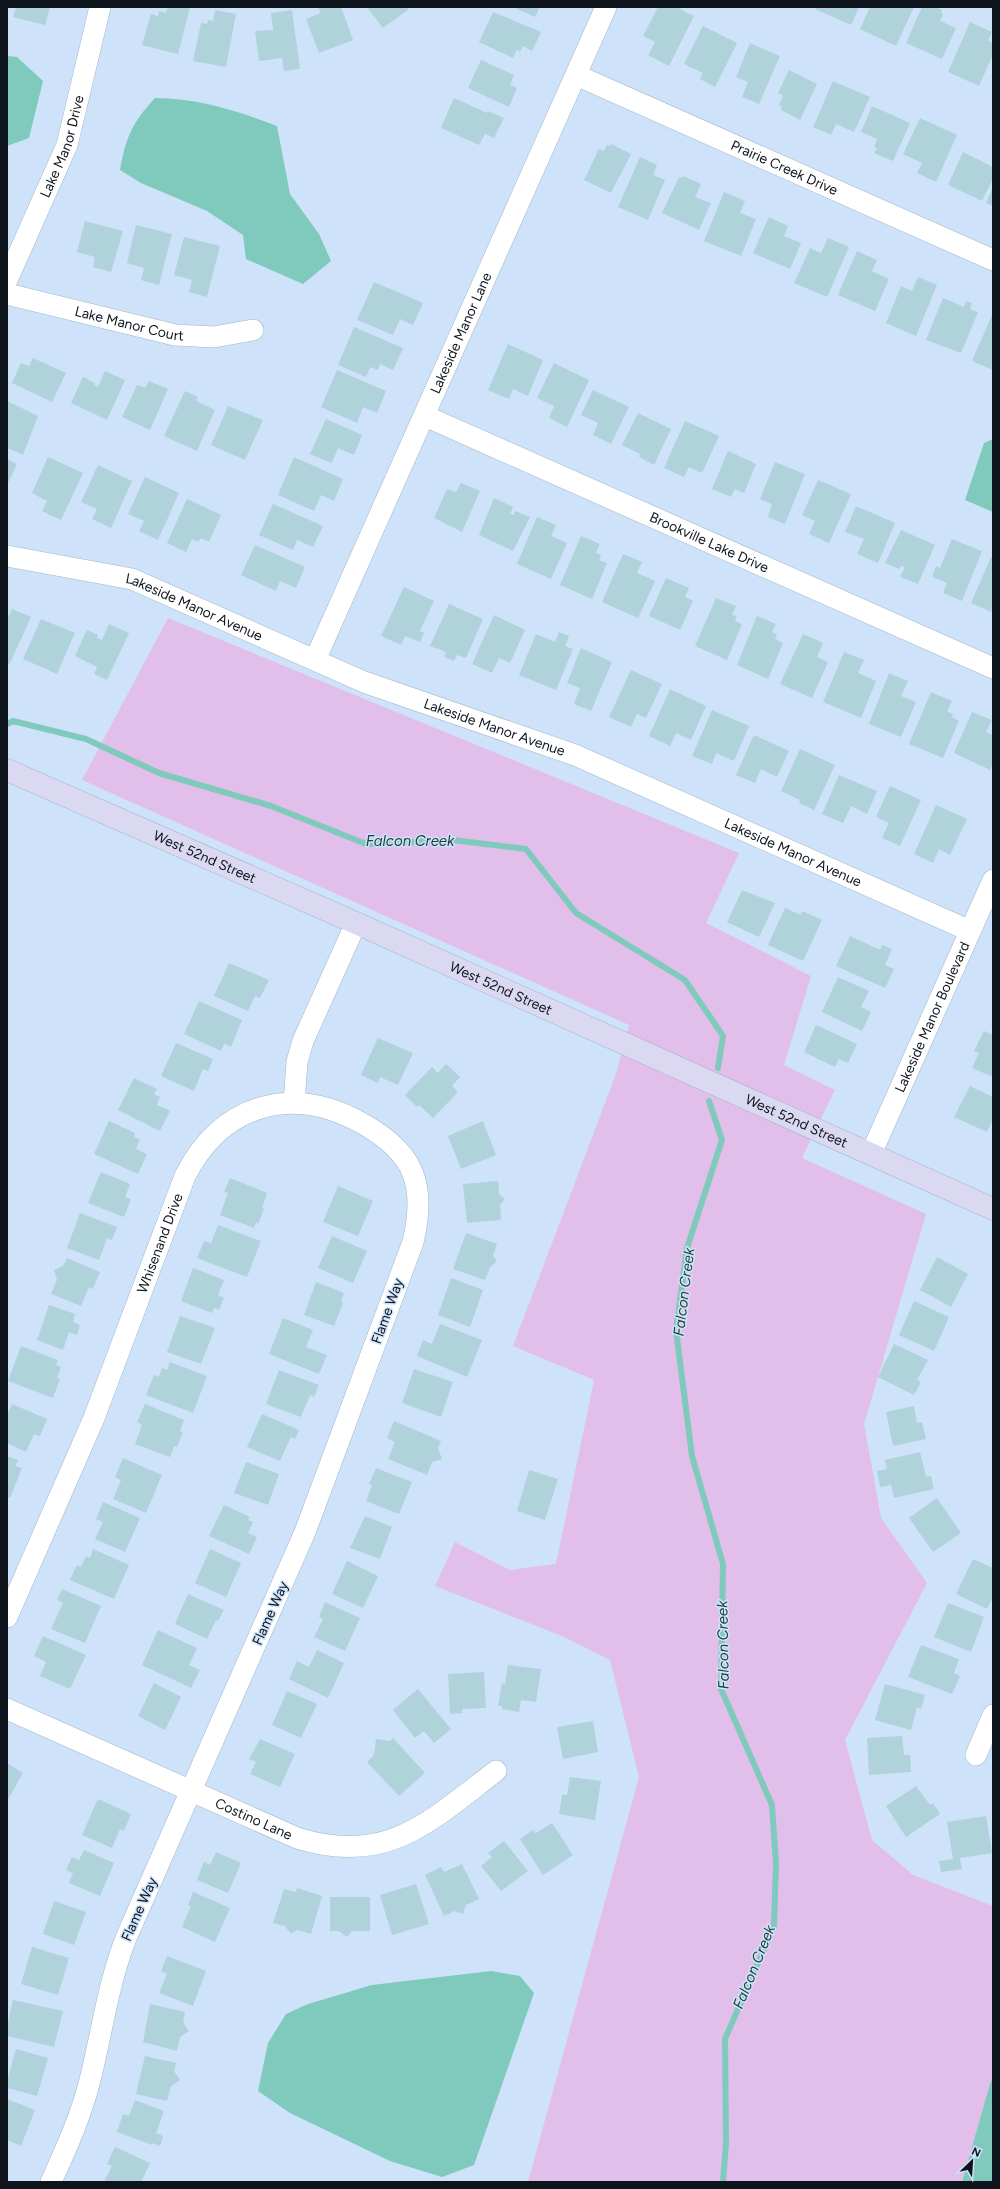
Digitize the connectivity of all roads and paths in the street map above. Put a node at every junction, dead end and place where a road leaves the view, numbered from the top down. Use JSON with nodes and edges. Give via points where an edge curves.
{"nodes":[{"id":1,"x":100,"y":7,"type":"edge"},
{"id":2,"x":606,"y":7,"type":"edge"},
{"id":3,"x":576,"y":75,"type":"junction"},
{"id":4,"x":993,"y":260,"type":"edge"},
{"id":5,"x":7,"y":280,"type":"edge"},
{"id":6,"x":7,"y":294,"type":"edge"},
{"id":7,"x":253,"y":330,"type":"dead end"},
{"id":8,"x":426,"y":416,"type":"junction"},
{"id":9,"x":7,"y":556,"type":"edge"},
{"id":10,"x":315,"y":660,"type":"junction"},
{"id":11,"x":993,"y":668,"type":"edge"},
{"id":12,"x":7,"y":770,"type":"edge"},
{"id":13,"x":993,"y":880,"type":"edge"},
{"id":14,"x":356,"y":923,"type":"junction"},
{"id":15,"x":970,"y":931,"type":"junction"},
{"id":16,"x":294,"y":1103,"type":"junction"},
{"id":17,"x":872,"y":1154,"type":"junction"},
{"id":18,"x":993,"y":1209,"type":"edge"},
{"id":19,"x":7,"y":1617,"type":"edge"},
{"id":20,"x":7,"y":1710,"type":"edge"},
{"id":21,"x":993,"y":1715,"type":"edge"},
{"id":22,"x":976,"y":1755,"type":"dead end"},
{"id":23,"x":496,"y":1771,"type":"dead end"},
{"id":24,"x":191,"y":1792,"type":"junction"},
{"id":25,"x":51,"y":2182,"type":"edge"}],
"edges":[{"from":1,"to":5,"type":"street","name":"Lake Manor Drive","via":[[67,145]]},
{"from":2,"to":3,"type":"street","name":"Lakeside Manor Lane"},
{"from":3,"to":4,"type":"street","name":"Prairie Creek Drive"},
{"from":3,"to":8,"type":"street","name":"Lakeside Manor Lane"},
{"from":6,"to":7,"type":"street","name":"Lake Manor Court","via":[[175,334],[214,337]]},
{"from":8,"to":10,"type":"street","name":"Lakeside Manor Lane"},
{"from":8,"to":11,"type":"street","name":"Brookville Lake Drive"},
{"from":9,"to":10,"type":"street","name":"Lakeside Manor Avenue","via":[[132,579]]},
{"from":10,"to":15,"type":"street","name":"Lakeside Manor Avenue","via":[[364,682],[574,755]]},
{"from":12,"to":14,"type":"street","name":"West 52nd Street"},
{"from":13,"to":15,"type":"street","name":"Lakeside Manor Boulevard"},
{"from":14,"to":16,"type":"street","via":[[303,1041],[297,1062]]},
{"from":14,"to":17,"type":"street","name":"West 52nd Street"},
{"from":15,"to":17,"type":"street","name":"Lakeside Manor Boulevard"},
{"from":16,"to":19,"type":"street","name":"Whisenand Drive","via":[[264,1107],[240,1116],[209,1138],[191,1164],[94,1418]]},
{"from":16,"to":24,"type":"street","name":"Flame Way","via":[[334,1110],[363,1124],[389,1141],[413,1173],[417,1192],[417,1221],[413,1242],[306,1532]]},
{"from":17,"to":18,"type":"street","name":"West 52nd Street"},
{"from":20,"to":24,"type":"street","name":"Costino Lane"},
{"from":21,"to":22,"type":"street"},
{"from":23,"to":24,"type":"street","name":"Costino Lane","via":[[423,1826],[394,1839],[345,1848],[297,1838]]},
{"from":24,"to":25,"type":"street","name":"Flame Way","via":[[122,1949],[109,1990],[85,2100]]}]}
